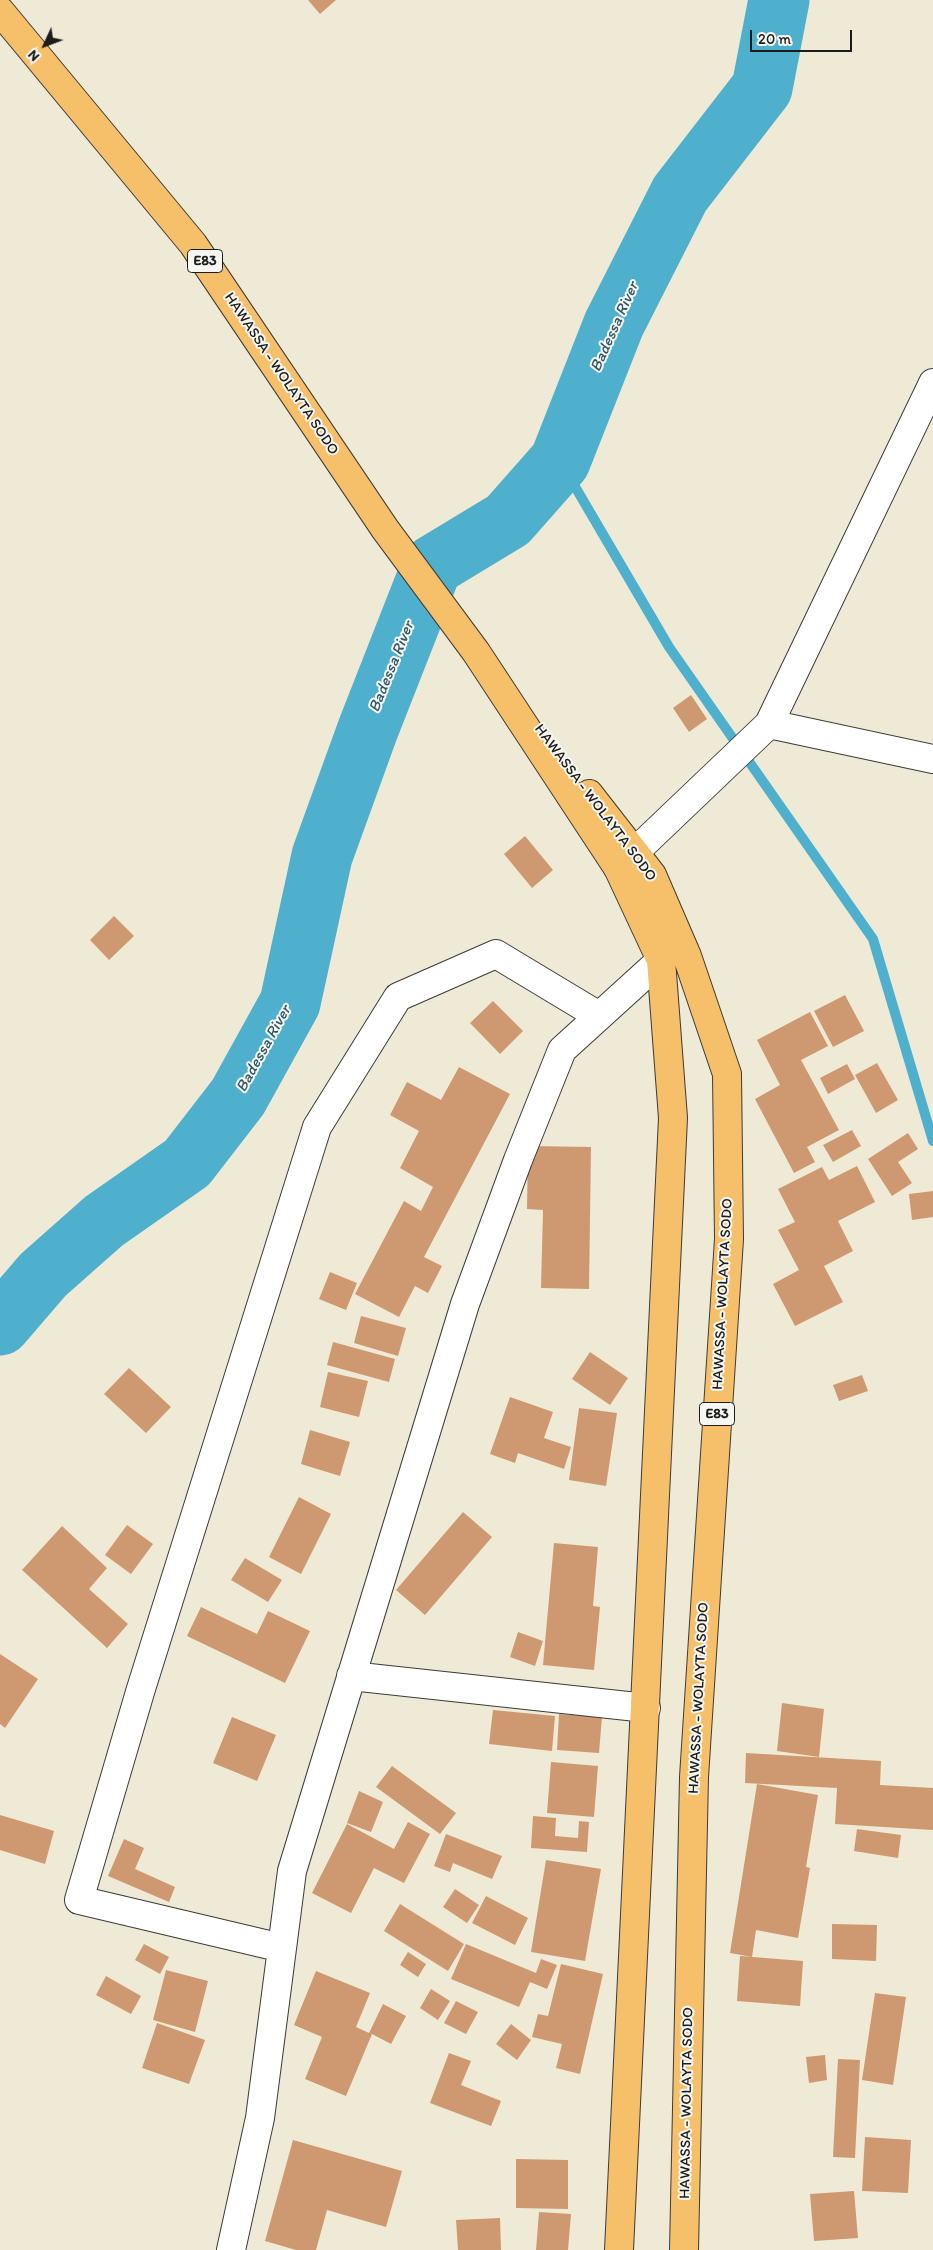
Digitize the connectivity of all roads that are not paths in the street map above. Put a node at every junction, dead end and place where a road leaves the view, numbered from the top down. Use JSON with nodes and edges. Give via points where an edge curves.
{"nodes":[{"id":1,"x":0,"y":11,"type":"edge"},
{"id":2,"x":933,"y":383,"type":"edge"},
{"id":3,"x":769,"y":724,"type":"junction"},
{"id":4,"x":933,"y":759,"type":"edge"},
{"id":5,"x":626,"y":860,"type":"junction"},
{"id":6,"x":661,"y":960,"type":"junction"},
{"id":7,"x":599,"y":1016,"type":"junction"},
{"id":8,"x":352,"y":1676,"type":"junction"},
{"id":9,"x":646,"y":1708,"type":"junction"},
{"id":10,"x":282,"y":1948,"type":"junction"},
{"id":11,"x":231,"y":2250,"type":"edge"},
{"id":12,"x":619,"y":2250,"type":"edge"},
{"id":13,"x":684,"y":2250,"type":"edge"}],
"edges":[{"from":1,"to":5,"type":"main road","name":"HAWASSA - WOLAYTA SODO","number":"E83","via":[[193,244],[386,529],[472,647],[511,690]]},
{"from":2,"to":3,"type":"street"},
{"from":3,"to":4,"type":"street"},
{"from":3,"to":5,"type":"street"},
{"from":5,"to":6,"type":"main road","name":"HAWASSA - WOLAYTA SODO","number":"E83"},
{"from":5,"to":13,"type":"main road","name":"HAWASSA - WOLAYTA SODO","number":"E83","via":[[652,875],[687,956],[727,1074],[729,1239],[694,1777]]},
{"from":6,"to":7,"type":"street"},
{"from":6,"to":9,"type":"main road","name":"HAWASSA - WOLAYTA SODO","number":"E83","via":[[673,1118]]},
{"from":7,"to":8,"type":"street","via":[[562,1050],[518,1160],[465,1304]]},
{"from":7,"to":10,"type":"street","via":[[496,954],[398,997],[317,1127],[143,1682],[79,1900]]},
{"from":8,"to":9,"type":"street"},
{"from":8,"to":10,"type":"street","via":[[292,1871]]},
{"from":9,"to":12,"type":"main road","name":"HAWASSA - WOLAYTA SODO","number":"E83"},
{"from":10,"to":11,"type":"street","via":[[260,2118]]}]}
